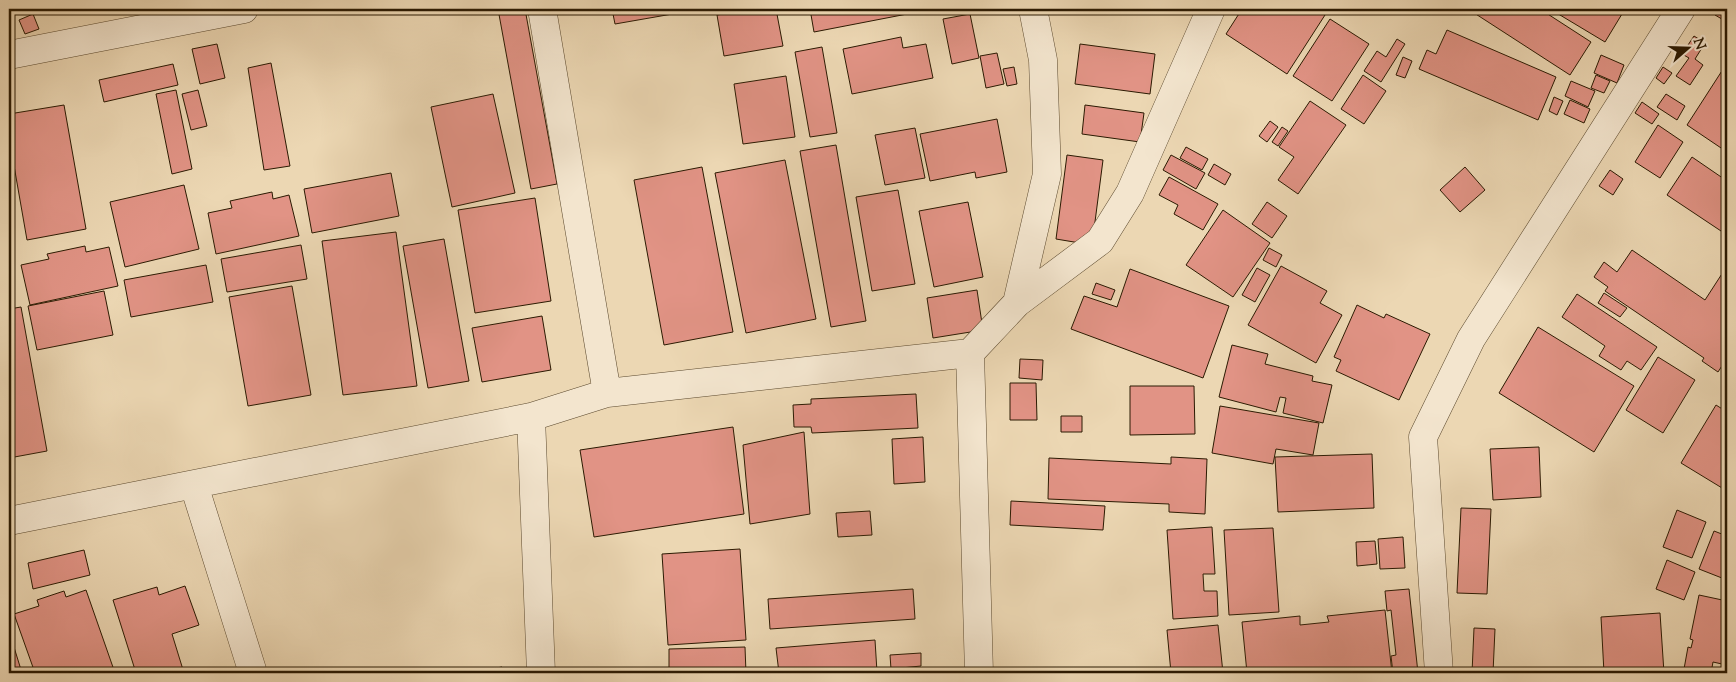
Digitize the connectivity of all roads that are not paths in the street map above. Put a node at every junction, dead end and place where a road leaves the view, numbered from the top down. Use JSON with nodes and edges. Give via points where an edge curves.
{"nodes":[{"id":1,"x":244,"y":9,"type":"edge"},
{"id":2,"x":542,"y":9,"type":"edge"},
{"id":3,"x":1033,"y":9,"type":"edge"},
{"id":4,"x":1211,"y":9,"type":"edge"},
{"id":5,"x":1681,"y":9,"type":"edge"},
{"id":6,"x":9,"y":55,"type":"edge"},
{"id":7,"x":1017,"y":303,"type":"junction"},
{"id":8,"x":970,"y":353,"type":"junction"},
{"id":9,"x":606,"y":392,"type":"junction"},
{"id":10,"x":531,"y":417,"type":"junction"},
{"id":11,"x":194,"y":485,"type":"junction"},
{"id":12,"x":9,"y":521,"type":"edge"},
{"id":13,"x":253,"y":673,"type":"edge"},
{"id":14,"x":541,"y":673,"type":"edge"},
{"id":15,"x":979,"y":673,"type":"edge"},
{"id":16,"x":1439,"y":673,"type":"edge"}],
"edges":[{"from":1,"to":6,"type":"street"},
{"from":2,"to":9,"type":"street"},
{"from":3,"to":7,"type":"street","via":[[1043,60],[1048,174]]},
{"from":4,"to":7,"type":"street","via":[[1130,193],[1100,241]]},
{"from":5,"to":16,"type":"street","via":[[1471,339],[1423,437]]},
{"from":7,"to":8,"type":"street"},
{"from":8,"to":9,"type":"street"},
{"from":8,"to":15,"type":"street"},
{"from":9,"to":10,"type":"street"},
{"from":10,"to":11,"type":"street"},
{"from":10,"to":14,"type":"street"},
{"from":11,"to":12,"type":"street"},
{"from":11,"to":13,"type":"street"}]}
